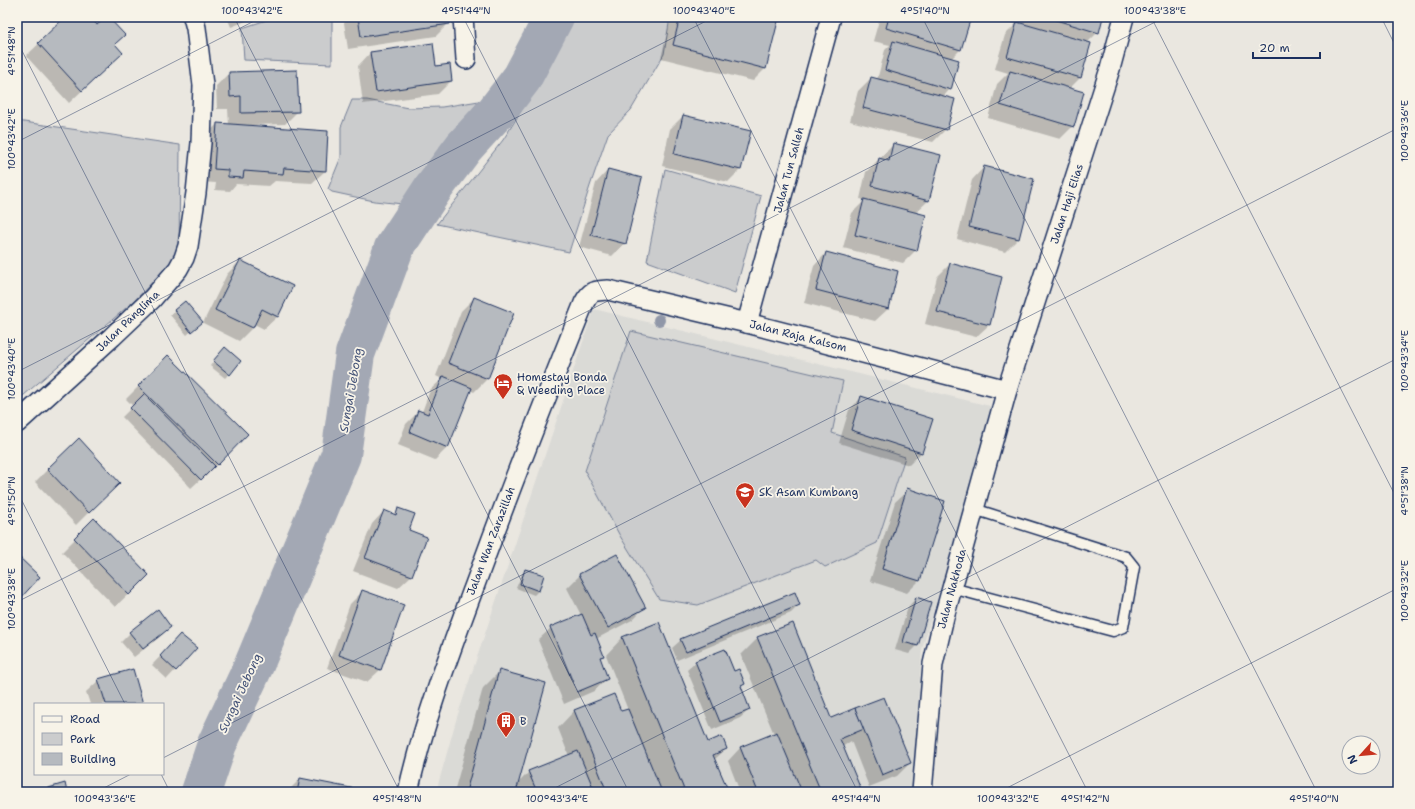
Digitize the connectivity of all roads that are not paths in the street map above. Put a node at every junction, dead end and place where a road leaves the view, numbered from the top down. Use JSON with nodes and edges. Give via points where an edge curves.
{"nodes":[{"id":1,"x":193,"y":17,"type":"edge"},
{"id":2,"x":463,"y":17,"type":"edge"},
{"id":3,"x":831,"y":17,"type":"edge"},
{"id":4,"x":1124,"y":17,"type":"edge"},
{"id":5,"x":466,"y":59,"type":"dead end"},
{"id":6,"x":589,"y":294,"type":"joint"},
{"id":7,"x":747,"y":323,"type":"junction"},
{"id":8,"x":1007,"y":390,"type":"junction"},
{"id":9,"x":17,"y":423,"type":"edge"},
{"id":10,"x":974,"y":510,"type":"junction"},
{"id":11,"x":952,"y":588,"type":"junction"},
{"id":12,"x":408,"y":792,"type":"edge"},
{"id":13,"x":922,"y":792,"type":"edge"}],
"edges":[{"from":1,"to":9,"type":"street","name":"Jalan Panglima","via":[[203,85],[202,143],[188,246],[184,258],[178,269],[141,310]]},
{"from":2,"to":5,"type":"street"},
{"from":3,"to":7,"type":"street","name":"Jalan Tun Salleh"},
{"from":4,"to":8,"type":"street","name":"Jalan Haji Elias","via":[[1110,69]]},
{"from":6,"to":7,"type":"street","name":"Jalan Raja Kalsom","via":[[608,290]]},
{"from":6,"to":12,"type":"street","name":"Jalan Wan Zarazillah","via":[[540,413],[452,645],[423,731]]},
{"from":7,"to":8,"type":"street","name":"Jalan Raja Kalsom"},
{"from":8,"to":10,"type":"street","name":"Jalan Nakhoda"},
{"from":10,"to":11,"type":"street","name":"Jalan Nakhoda"},
{"from":10,"to":11,"type":"lane","via":[[1126,557],[1134,567],[1123,627],[1113,631]]},
{"from":11,"to":13,"type":"street","name":"Jalan Nakhoda","via":[[933,664]]}]}
